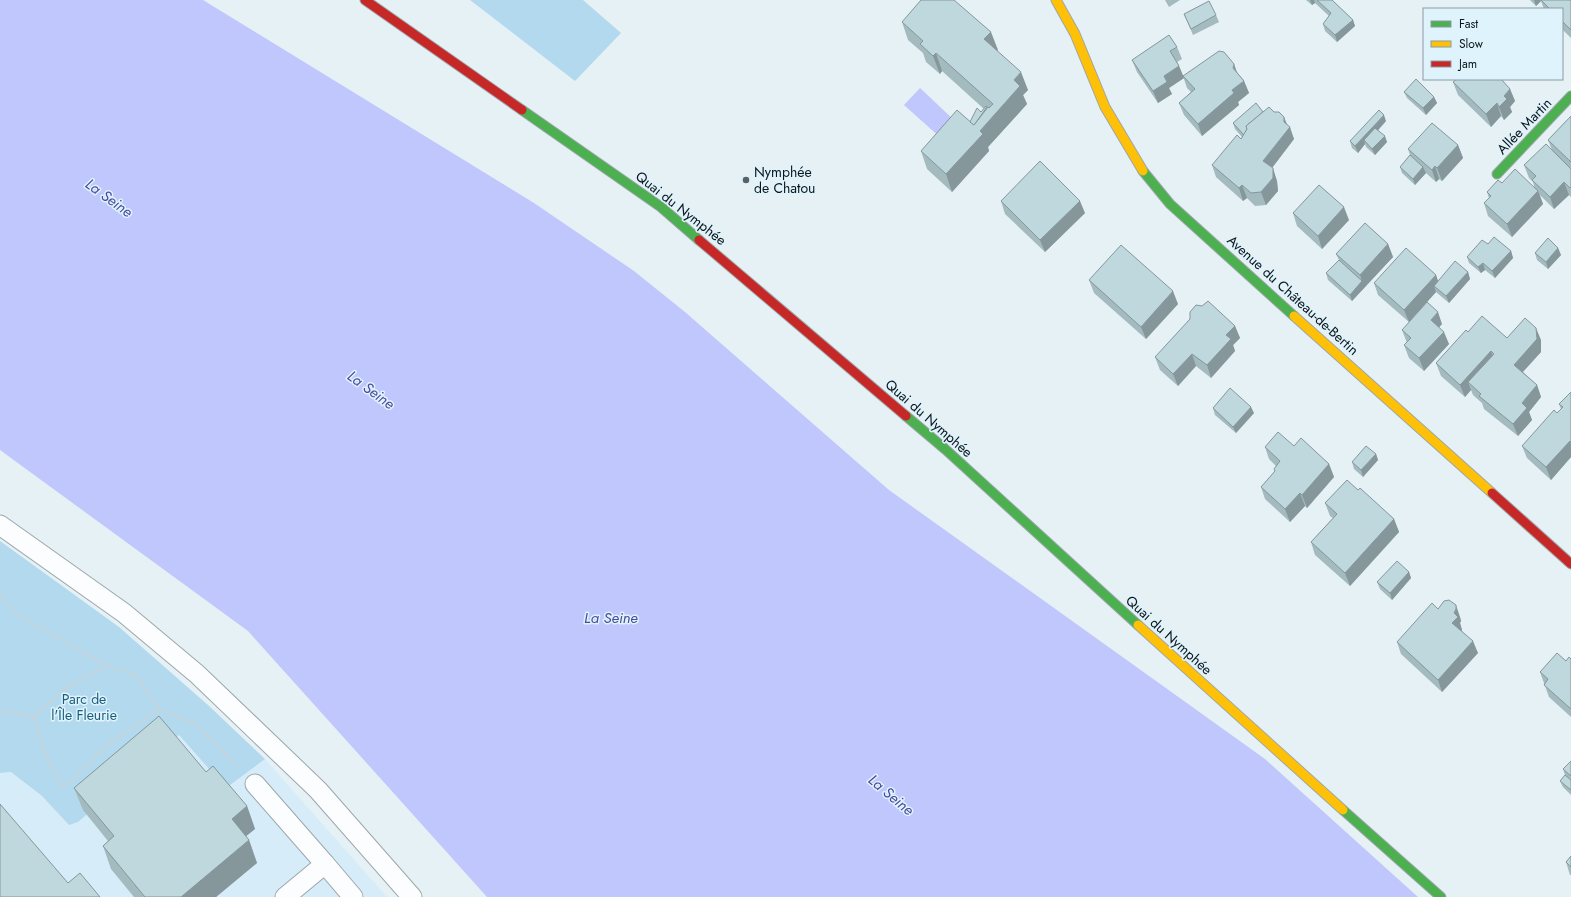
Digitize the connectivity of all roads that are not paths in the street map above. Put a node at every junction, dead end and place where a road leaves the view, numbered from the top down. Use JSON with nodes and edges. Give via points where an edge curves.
{"nodes":[{"id":1,"x":365,"y":0,"type":"edge"},
{"id":2,"x":1056,"y":0,"type":"edge"},
{"id":3,"x":1571,"y":96,"type":"edge"},
{"id":4,"x":1497,"y":174,"type":"dead end"},
{"id":5,"x":0,"y":525,"type":"edge"},
{"id":6,"x":1571,"y":564,"type":"edge"},
{"id":7,"x":255,"y":784,"type":"dead end"},
{"id":8,"x":325,"y":864,"type":"junction"},
{"id":9,"x":285,"y":897,"type":"edge"},
{"id":10,"x":353,"y":897,"type":"edge"},
{"id":11,"x":412,"y":897,"type":"edge"},
{"id":12,"x":1441,"y":897,"type":"edge"}],
"edges":[{"from":1,"to":12,"type":"street","name":"Quai du Nymphée","via":[[662,207],[945,449],[1242,720]]},
{"from":2,"to":6,"type":"street","name":"Avenue du Château-de-Bertin","via":[[1075,34],[1105,107],[1137,163],[1170,204]]},
{"from":3,"to":4,"type":"street","name":"Allée Martin"},
{"from":5,"to":11,"type":"lane","via":[[124,613],[197,674],[318,790]]},
{"from":7,"to":8,"type":"lane"},
{"from":8,"to":9,"type":"lane"},
{"from":8,"to":10,"type":"lane"}]}
